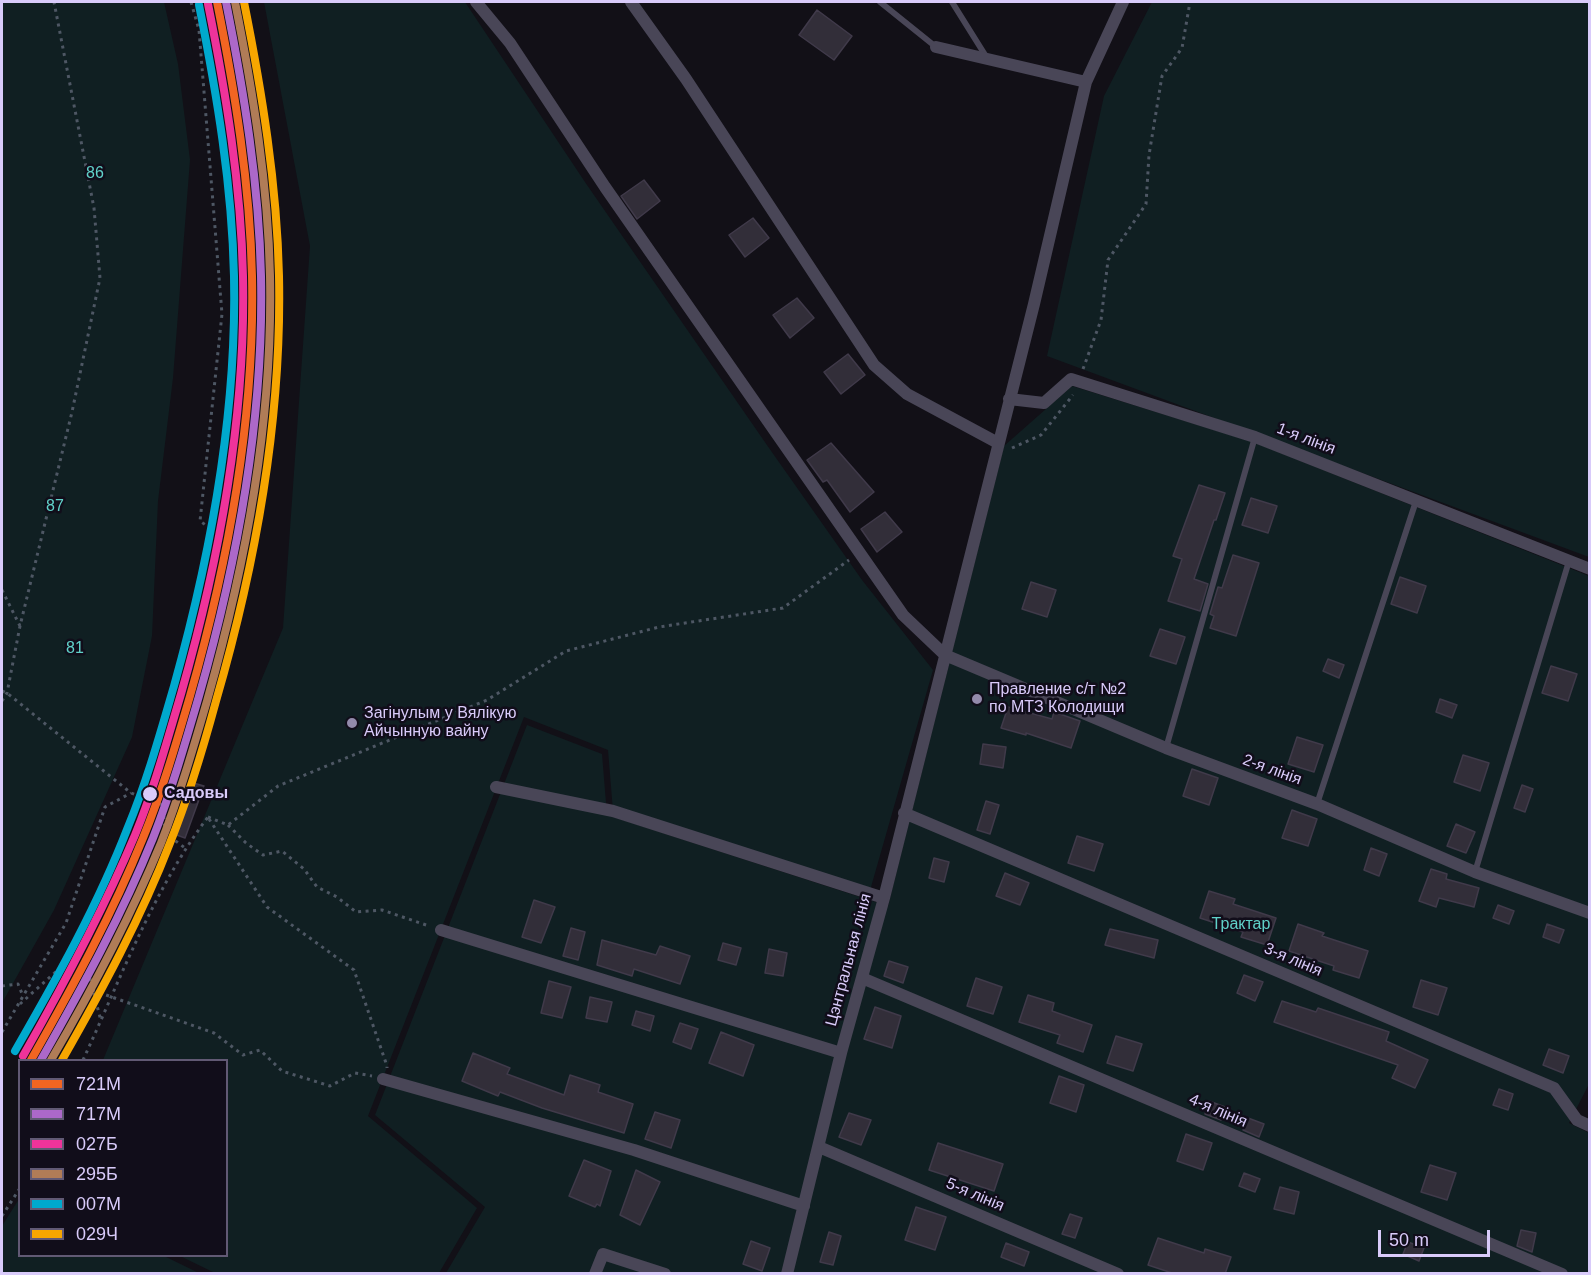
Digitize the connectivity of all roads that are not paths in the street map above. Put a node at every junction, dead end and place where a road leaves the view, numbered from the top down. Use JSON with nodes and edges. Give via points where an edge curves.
{"nodes":[{"id":1,"x":476,"y":2,"type":"edge"},
{"id":2,"x":631,"y":2,"type":"edge"},
{"id":3,"x":880,"y":2,"type":"edge"},
{"id":4,"x":952,"y":2,"type":"edge"},
{"id":5,"x":1123,"y":2,"type":"edge"},
{"id":6,"x":936,"y":47,"type":"joint"},
{"id":7,"x":988,"y":59,"type":"junction"},
{"id":8,"x":1086,"y":82,"type":"junction"},
{"id":9,"x":1009,"y":399,"type":"junction"},
{"id":10,"x":1255,"y":437,"type":"junction"},
{"id":11,"x":1003,"y":447,"type":"junction"},
{"id":12,"x":1416,"y":500,"type":"junction"},
{"id":13,"x":1569,"y":560,"type":"junction"},
{"id":14,"x":1590,"y":569,"type":"edge"},
{"id":15,"x":945,"y":655,"type":"junction"},
{"id":16,"x":1166,"y":748,"type":"junction"},
{"id":17,"x":496,"y":787,"type":"dead end"},
{"id":18,"x":1317,"y":804,"type":"junction"},
{"id":19,"x":904,"y":813,"type":"junction"},
{"id":20,"x":1475,"y":872,"type":"junction"},
{"id":21,"x":884,"y":898,"type":"junction"},
{"id":22,"x":1590,"y":913,"type":"edge"},
{"id":23,"x":441,"y":930,"type":"road end"},
{"id":24,"x":862,"y":978,"type":"junction"},
{"id":25,"x":841,"y":1053,"type":"junction"},
{"id":26,"x":382,"y":1078,"type":"road end"},
{"id":27,"x":1590,"y":1126,"type":"edge"},
{"id":28,"x":819,"y":1148,"type":"junction"},
{"id":29,"x":804,"y":1206,"type":"junction"},
{"id":30,"x":595,"y":1274,"type":"edge"},
{"id":31,"x":665,"y":1274,"type":"edge"},
{"id":32,"x":787,"y":1274,"type":"edge"},
{"id":33,"x":1118,"y":1274,"type":"edge"},
{"id":34,"x":1562,"y":1274,"type":"edge"}],
"edges":[{"from":1,"to":15,"type":"street","via":[[510,44],[903,615]]},
{"from":2,"to":11,"type":"street","via":[[874,365],[907,394]]},
{"from":3,"to":6,"type":"lane"},
{"from":4,"to":7,"type":"lane"},
{"from":5,"to":8,"type":"street","name":"Цэнтральная лінія"},
{"from":6,"to":7,"type":"street"},
{"from":7,"to":8,"type":"street"},
{"from":8,"to":9,"type":"street","name":"Цэнтральная лінія"},
{"from":9,"to":10,"type":"street","name":"1-я лінія","via":[[1044,403],[1071,379]]},
{"from":9,"to":11,"type":"street","name":"Цэнтральная лінія"},
{"from":10,"to":12,"type":"street","name":"1-я лінія"},
{"from":10,"to":16,"type":"lane"},
{"from":11,"to":15,"type":"street","name":"Цэнтральная лінія"},
{"from":12,"to":13,"type":"street","name":"1-я лінія"},
{"from":12,"to":18,"type":"lane"},
{"from":13,"to":14,"type":"street","name":"1-я лінія"},
{"from":13,"to":20,"type":"lane"},
{"from":15,"to":16,"type":"street","name":"2-я лінія"},
{"from":15,"to":19,"type":"street","name":"Цэнтральная лінія"},
{"from":16,"to":18,"type":"street","name":"2-я лінія"},
{"from":17,"to":21,"type":"street","via":[[613,811]]},
{"from":18,"to":20,"type":"street","name":"2-я лінія"},
{"from":19,"to":21,"type":"street","name":"Цэнтральная лінія"},
{"from":19,"to":27,"type":"street","name":"3-я лінія","via":[[1554,1088],[1577,1120]]},
{"from":20,"to":22,"type":"street","name":"2-я лінія"},
{"from":21,"to":24,"type":"street","name":"Цэнтральная лінія"},
{"from":23,"to":25,"type":"street"},
{"from":24,"to":25,"type":"street","name":"Цэнтральная лінія"},
{"from":24,"to":34,"type":"street","name":"4-я лінія"},
{"from":25,"to":28,"type":"street","name":"Цэнтральная лінія"},
{"from":26,"to":29,"type":"street","via":[[634,1150]]},
{"from":28,"to":29,"type":"street","name":"Цэнтральная лінія"},
{"from":28,"to":33,"type":"street","name":"5-я лінія"},
{"from":29,"to":32,"type":"street","name":"Цэнтральная лінія"},
{"from":30,"to":31,"type":"street","via":[[603,1254]]}]}
